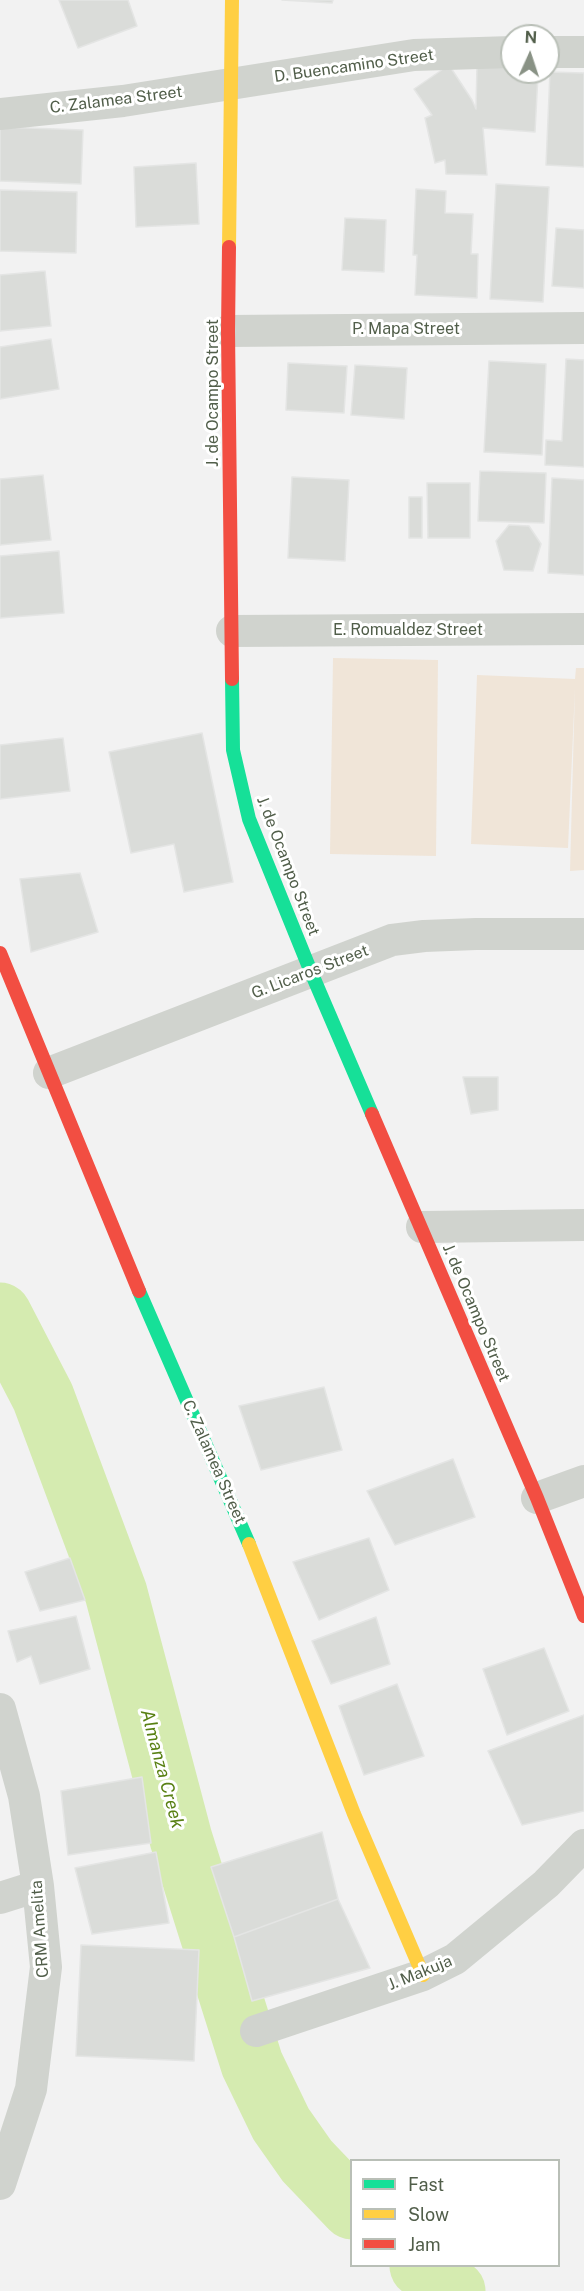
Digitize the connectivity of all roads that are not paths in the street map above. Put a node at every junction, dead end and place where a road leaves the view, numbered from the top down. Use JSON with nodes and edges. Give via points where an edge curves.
{"nodes":[{"id":1,"x":232,"y":0,"type":"edge"},
{"id":2,"x":500,"y":52,"type":"edge"},
{"id":3,"x":560,"y":52,"type":"edge"},
{"id":4,"x":584,"y":52,"type":"edge"},
{"id":5,"x":232,"y":85,"type":"junction"},
{"id":6,"x":0,"y":114,"type":"edge"},
{"id":7,"x":584,"y":328,"type":"edge"},
{"id":8,"x":228,"y":331,"type":"junction"},
{"id":9,"x":584,"y":629,"type":"edge"},
{"id":10,"x":232,"y":631,"type":"junction"},
{"id":11,"x":584,"y":934,"type":"edge"},
{"id":12,"x":0,"y":952,"type":"edge"},
{"id":13,"x":311,"y":972,"type":"junction"},
{"id":14,"x":49,"y":1072,"type":"junction"},
{"id":15,"x":584,"y":1225,"type":"edge"},
{"id":16,"x":422,"y":1227,"type":"junction"},
{"id":17,"x":584,"y":1481,"type":"edge"},
{"id":18,"x":537,"y":1498,"type":"junction"},
{"id":19,"x":584,"y":1616,"type":"edge"},
{"id":20,"x":0,"y":1709,"type":"edge"},
{"id":21,"x":584,"y":1845,"type":"edge"},
{"id":22,"x":39,"y":1886,"type":"junction"},
{"id":23,"x":0,"y":1898,"type":"edge"},
{"id":24,"x":423,"y":1975,"type":"junction"},
{"id":25,"x":256,"y":2031,"type":"dead end"},
{"id":26,"x":0,"y":2184,"type":"edge"}],
"edges":[{"from":1,"to":5,"type":"street","name":"J. de Ocampo Street"},
{"from":2,"to":5,"type":"street","name":"D. Buencamino Street","via":[[414,55]]},
{"from":3,"to":4,"type":"street"},
{"from":5,"to":6,"type":"street","name":"C. Zalamea Street"},
{"from":5,"to":8,"type":"street","name":"J. de Ocampo Street"},
{"from":7,"to":8,"type":"street","name":"P. Mapa Street"},
{"from":8,"to":10,"type":"street","name":"J. de Ocampo Street"},
{"from":9,"to":10,"type":"street","name":"E. Romualdez Street"},
{"from":10,"to":13,"type":"street","name":"J. de Ocampo Street","via":[[233,750],[246,807]]},
{"from":11,"to":13,"type":"street","name":"G. Licaros Street","via":[[466,934],[392,940]]},
{"from":12,"to":14,"type":"street","name":"C. Zalamea Street"},
{"from":13,"to":14,"type":"street","name":"G. Licaros Street"},
{"from":13,"to":16,"type":"street","name":"J. de Ocampo Street"},
{"from":14,"to":24,"type":"street","name":"C. Zalamea Street","via":[[248,1540],[354,1814]]},
{"from":15,"to":16,"type":"street"},
{"from":16,"to":18,"type":"street","name":"J. de Ocampo Street"},
{"from":17,"to":18,"type":"street"},
{"from":18,"to":19,"type":"street","name":"J. de Ocampo Street"},
{"from":20,"to":22,"type":"street","name":"CRM Amelita","via":[[24,1796]]},
{"from":21,"to":24,"type":"street","name":"J. Makuja","via":[[546,1884],[488,1933],[455,1959]]},
{"from":22,"to":23,"type":"street"},
{"from":22,"to":26,"type":"street","name":"CRM Amelita","via":[[46,1967],[31,2089]]},
{"from":24,"to":25,"type":"street","name":"J. Makuja"}]}
